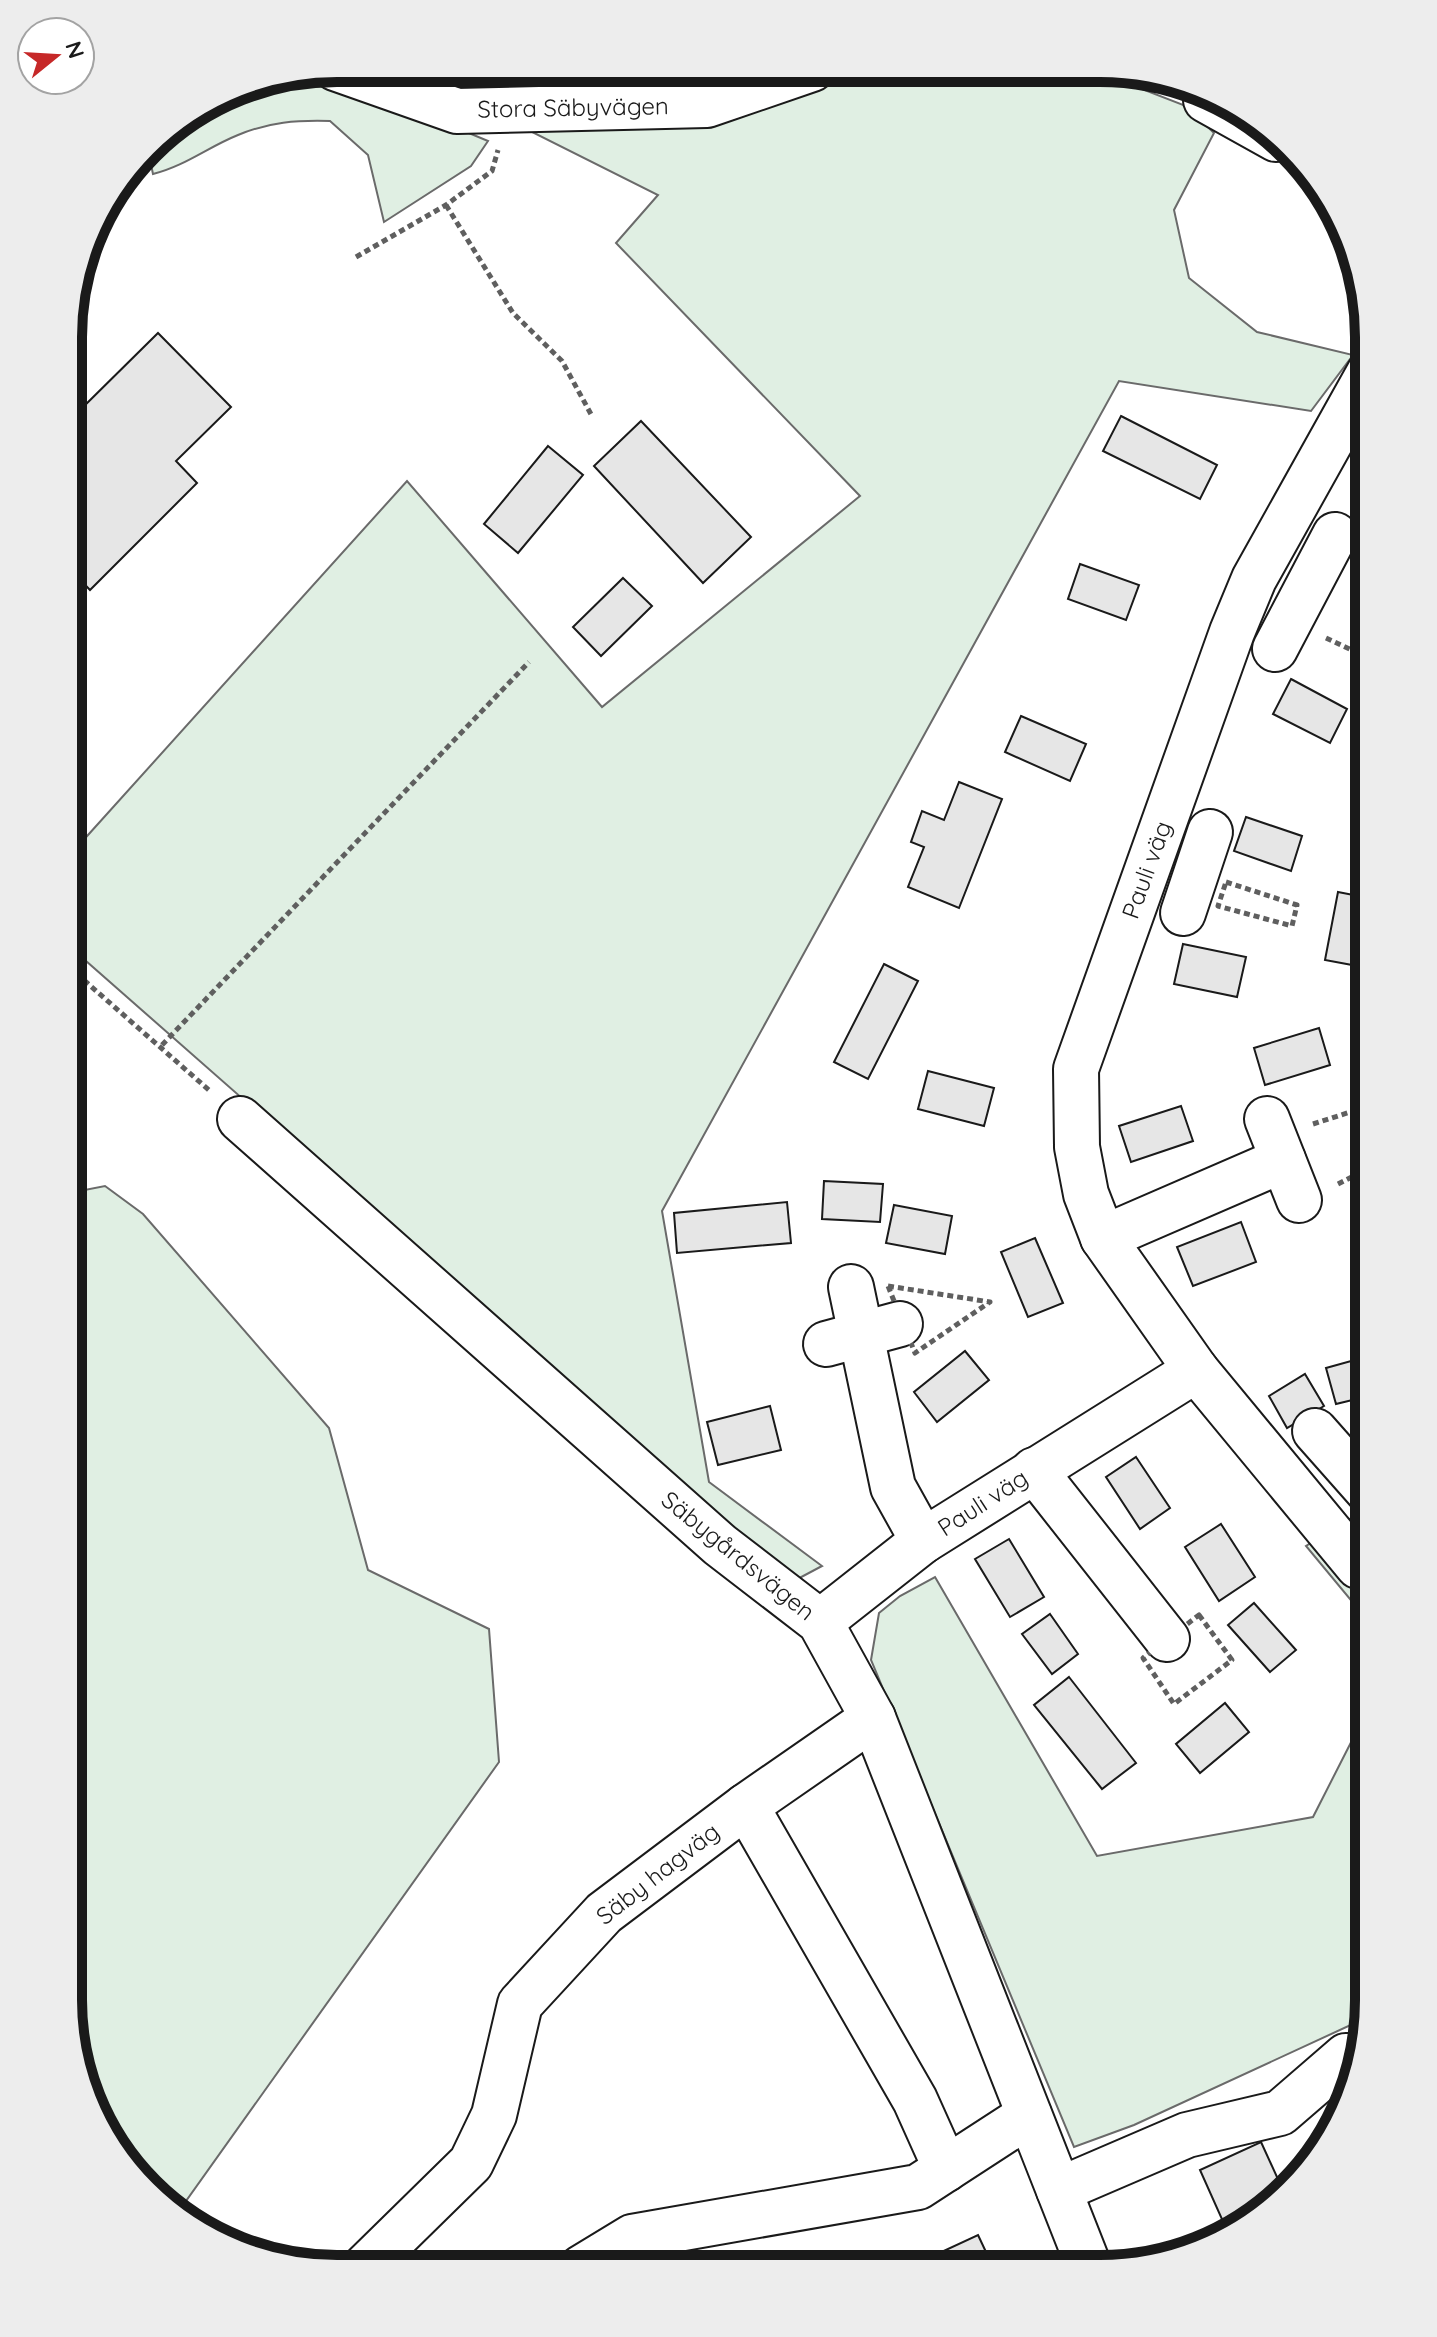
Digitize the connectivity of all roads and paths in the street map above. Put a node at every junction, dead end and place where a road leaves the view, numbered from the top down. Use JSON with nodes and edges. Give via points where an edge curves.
{"nodes":[{"id":1,"x":375,"y":82,"type":"edge"},
{"id":2,"x":774,"y":82,"type":"edge"},
{"id":3,"x":511,"y":110,"type":"junction"},
{"id":4,"x":446,"y":205,"type":"junction"},
{"id":5,"x":356,"y":257,"type":"dead end"},
{"id":6,"x":1355,"y":398,"type":"edge"},
{"id":7,"x":592,"y":416,"type":"dead end"},
{"id":8,"x":1335,"y":535,"type":"dead end"},
{"id":9,"x":1254,"y":579,"type":"junction"},
{"id":10,"x":1309,"y":612,"type":"junction"},
{"id":11,"x":1275,"y":649,"type":"dead end"},
{"id":12,"x":529,"y":662,"type":"dead end"},
{"id":13,"x":1210,"y":832,"type":"dead end"},
{"id":14,"x":1147,"y":868,"type":"junction"},
{"id":15,"x":1199,"y":896,"type":"junction"},
{"id":16,"x":82,"y":978,"type":"edge"},
{"id":17,"x":162,"y":1045,"type":"junction"},
{"id":18,"x":1355,"y":1111,"type":"edge"},
{"id":19,"x":240,"y":1119,"type":"joint"},
{"id":20,"x":1275,"y":1139,"type":"junction"},
{"id":21,"x":1299,"y":1200,"type":"dead end"},
{"id":22,"x":1103,"y":1238,"type":"junction"},
{"id":23,"x":851,"y":1287,"type":"dead end"},
{"id":24,"x":1196,"y":1370,"type":"junction"},
{"id":25,"x":1315,"y":1431,"type":"dead end"},
{"id":26,"x":1034,"y":1470,"type":"junction"},
{"id":27,"x":1354,"y":1475,"type":"edge"},
{"id":28,"x":1354,"y":1503,"type":"edge"},
{"id":29,"x":1325,"y":1526,"type":"junction"},
{"id":30,"x":923,"y":1541,"type":"junction"},
{"id":31,"x":1354,"y":1561,"type":"edge"},
{"id":32,"x":820,"y":1622,"type":"junction"},
{"id":33,"x":1167,"y":1639,"type":"dead end"},
{"id":34,"x":873,"y":1718,"type":"junction"},
{"id":35,"x":746,"y":1806,"type":"junction"},
{"id":36,"x":1348,"y":2056,"type":"edge"},
{"id":37,"x":1029,"y":2115,"type":"junction"},
{"id":38,"x":946,"y":2169,"type":"junction"},
{"id":39,"x":1059,"y":2190,"type":"junction"},
{"id":40,"x":377,"y":2255,"type":"edge"},
{"id":41,"x":602,"y":2255,"type":"edge"},
{"id":42,"x":1085,"y":2255,"type":"edge"}],
"edges":[{"from":1,"to":3,"type":"street","name":"Stora Säbyvägen","via":[[457,111]]},
{"from":2,"to":3,"type":"street","name":"Stora Säbyvägen","via":[[707,105]]},
{"from":3,"to":4,"type":"path","via":[[492,171]]},
{"from":4,"to":5,"type":"path"},
{"from":4,"to":7,"type":"path","via":[[513,313],[562,361]]},
{"from":6,"to":9,"type":"street","name":"Pauli väg"},
{"from":8,"to":10,"type":"street"},
{"from":9,"to":10,"type":"street"},
{"from":9,"to":14,"type":"street","name":"Pauli väg"},
{"from":10,"to":11,"type":"street"},
{"from":12,"to":17,"type":"path"},
{"from":13,"to":15,"type":"street"},
{"from":14,"to":15,"type":"street"},
{"from":14,"to":22,"type":"street","name":"Pauli väg","via":[[1076,1069],[1077,1147],[1086,1194]]},
{"from":15,"to":15,"type":"path","via":[[1292,926],[1297,905],[1226,882]]},
{"from":16,"to":17,"type":"path"},
{"from":17,"to":19,"type":"path"},
{"from":18,"to":20,"type":"path"},
{"from":19,"to":32,"type":"street","name":"Säbygårdsvägen","via":[[720,1545]]},
{"from":20,"to":21,"type":"street"},
{"from":20,"to":22,"type":"street"},
{"from":22,"to":24,"type":"street","name":"Pauli väg"},
{"from":23,"to":30,"type":"street","via":[[893,1487]]},
{"from":24,"to":26,"type":"street","name":"Pauli väg"},
{"from":24,"to":29,"type":"street","name":"Pauli väg"},
{"from":25,"to":27,"type":"street"},
{"from":26,"to":30,"type":"street","name":"Pauli väg"},
{"from":26,"to":33,"type":"street"},
{"from":28,"to":29,"type":"street"},
{"from":29,"to":31,"type":"street","name":"Pauli väg"},
{"from":30,"to":32,"type":"street","name":"Pauli väg"},
{"from":32,"to":34,"type":"street","name":"Säbygårdsvägen"},
{"from":34,"to":35,"type":"street","name":"Säby hagväg"},
{"from":34,"to":37,"type":"street","name":"Säbygårdsvägen"},
{"from":35,"to":38,"type":"street","via":[[915,2100]]},
{"from":35,"to":40,"type":"street","name":"Säby hagväg","via":[[604,1913],[520,2004],[494,2115],[471,2163]]},
{"from":36,"to":39,"type":"street","via":[[1280,2113],[1187,2135]]},
{"from":37,"to":38,"type":"street"},
{"from":37,"to":39,"type":"street","name":"Säbygårdsvägen"},
{"from":38,"to":41,"type":"street","via":[[918,2187],[632,2237]]},
{"from":39,"to":42,"type":"street","name":"Säbygårdsvägen"}]}
